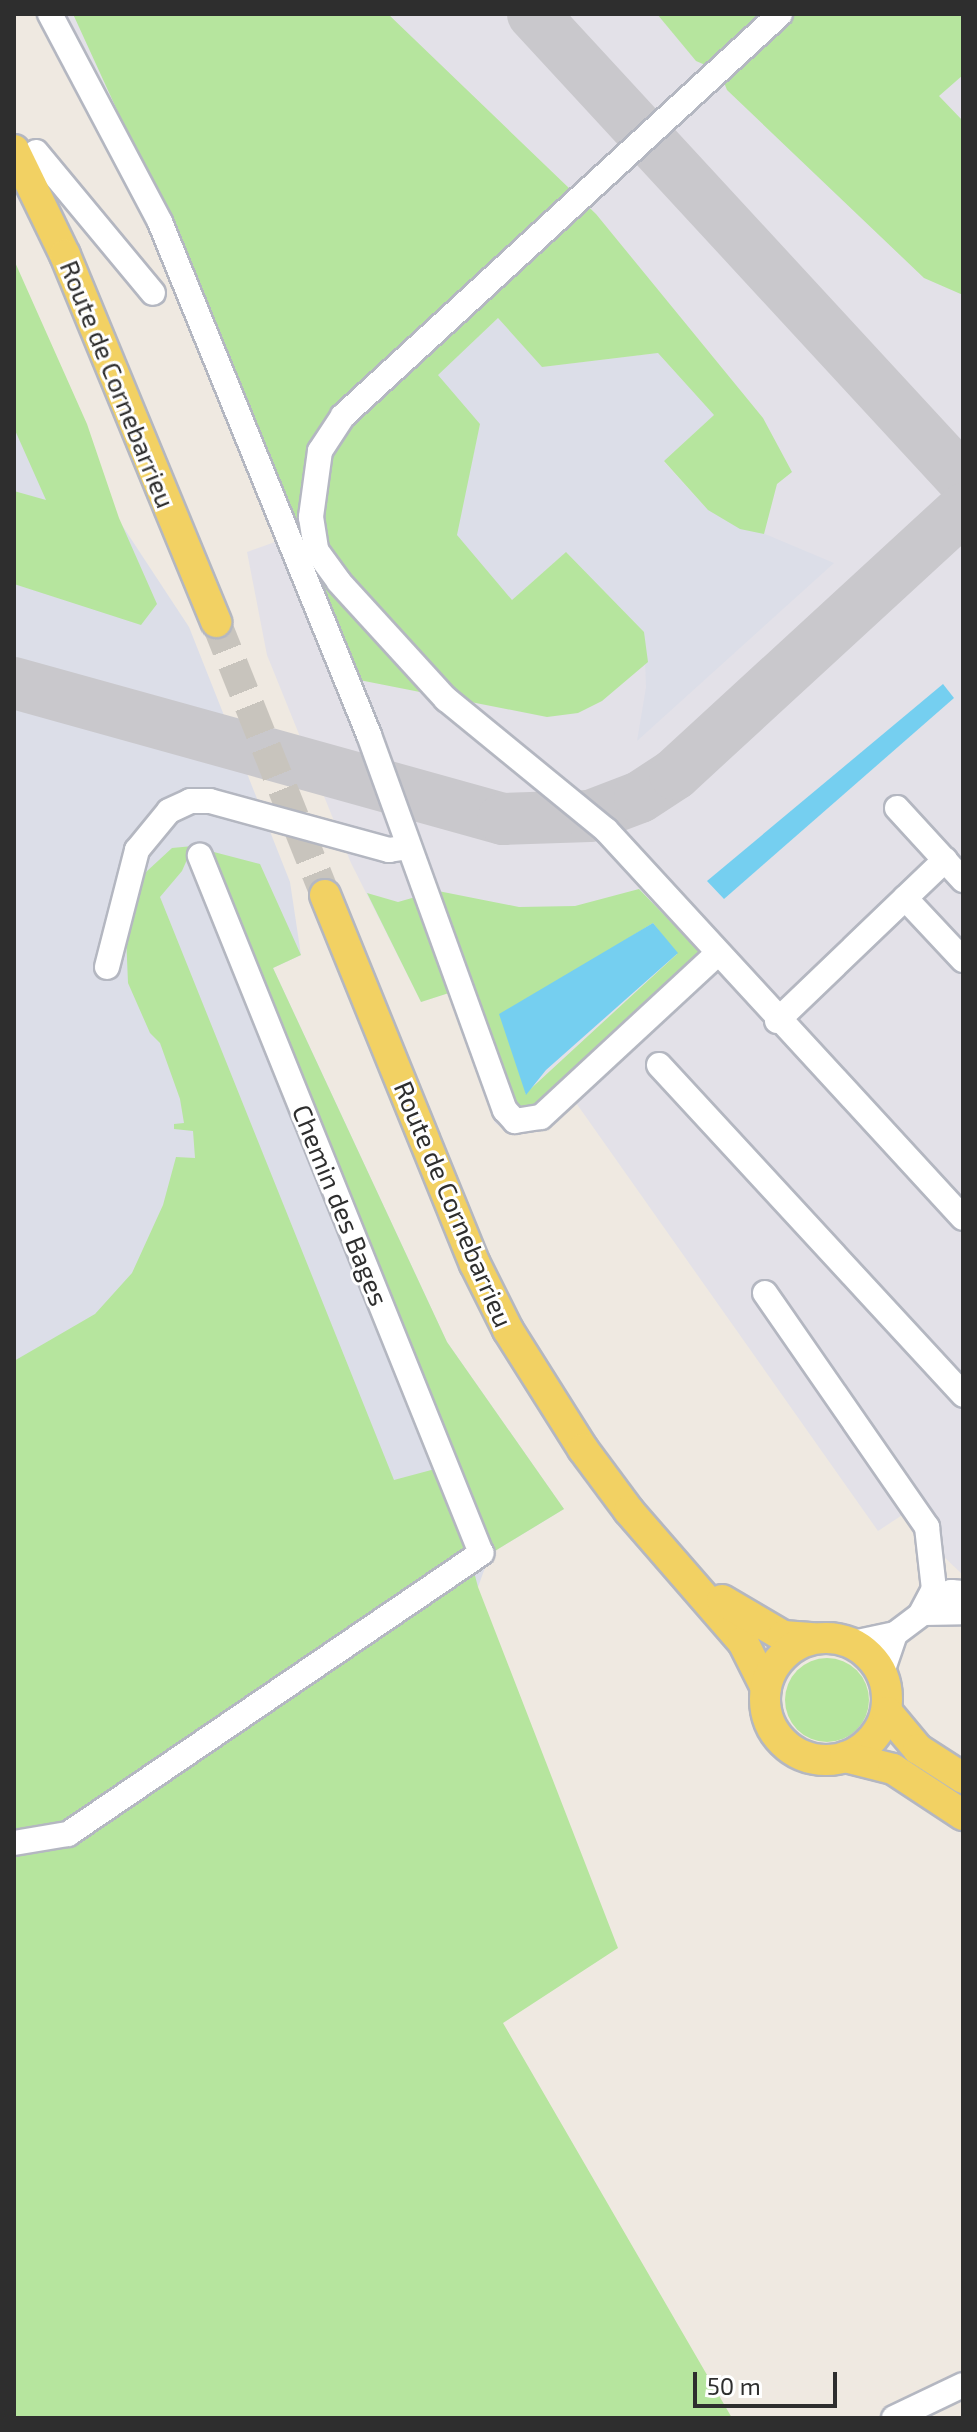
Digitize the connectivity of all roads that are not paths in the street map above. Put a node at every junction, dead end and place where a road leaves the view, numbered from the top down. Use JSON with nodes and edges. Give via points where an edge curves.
{"nodes":[{"id":1,"x":50,"y":14,"type":"edge"},
{"id":2,"x":780,"y":14,"type":"edge"},
{"id":3,"x":25,"y":151,"type":"edge"},
{"id":4,"x":153,"y":293,"type":"dead end"},
{"id":5,"x":216,"y":622,"type":"tunnel mouth"},
{"id":6,"x":897,"y":808,"type":"dead end"},
{"id":7,"x":409,"y":847,"type":"junction"},
{"id":8,"x":200,"y":856,"type":"dead end"},
{"id":9,"x":945,"y":860,"type":"junction"},
{"id":10,"x":963,"y":880,"type":"edge"},
{"id":11,"x":325,"y":895,"type":"tunnel mouth"},
{"id":12,"x":905,"y":898,"type":"junction"},
{"id":13,"x":716,"y":955,"type":"junction"},
{"id":14,"x":963,"y":960,"type":"edge"},
{"id":15,"x":107,"y":967,"type":"dead end"},
{"id":16,"x":777,"y":1021,"type":"junction"},
{"id":17,"x":659,"y":1065,"type":"dead end"},
{"id":18,"x":963,"y":1218,"type":"edge"},
{"id":19,"x":765,"y":1293,"type":"dead end"},
{"id":20,"x":963,"y":1395,"type":"edge"},
{"id":21,"x":679,"y":1568,"type":"junction"},
{"id":22,"x":963,"y":1593,"type":"edge"},
{"id":23,"x":963,"y":1612,"type":"edge"},
{"id":24,"x":921,"y":1613,"type":"junction"},
{"id":25,"x":895,"y":1634,"type":"junction"},
{"id":26,"x":814,"y":1638,"type":"junction"},
{"id":27,"x":853,"y":1643,"type":"junction"},
{"id":28,"x":882,"y":1672,"type":"junction"},
{"id":29,"x":766,"y":1688,"type":"junction"},
{"id":30,"x":887,"y":1712,"type":"junction"},
{"id":31,"x":845,"y":1757,"type":"junction"},
{"id":32,"x":963,"y":1778,"type":"edge"},
{"id":33,"x":963,"y":1815,"type":"edge"},
{"id":34,"x":14,"y":1843,"type":"edge"},
{"id":35,"x":963,"y":2385,"type":"edge"},
{"id":36,"x":894,"y":2418,"type":"edge"}],
"edges":[{"from":1,"to":7,"type":"street","via":[[160,222]]},
{"from":2,"to":13,"type":"street","via":[[343,416],[320,451],[312,480],[316,550],[339,582],[469,723],[617,840]]},
{"from":3,"to":4,"type":"street"},
{"from":3,"to":5,"type":"main road","name":"Route de Cornebarrieu"},
{"from":6,"to":9,"type":"street"},
{"from":7,"to":13,"type":"street","via":[[505,1110],[515,1121],[541,1117]]},
{"from":7,"to":15,"type":"street","via":[[389,850],[210,801],[190,801],[160,819],[137,850]]},
{"from":8,"to":34,"type":"street","name":"Chemin des Bages","via":[[481,1553],[68,1834]]},
{"from":9,"to":10,"type":"street"},
{"from":9,"to":12,"type":"street"},
{"from":11,"to":21,"type":"main road","name":"Route de Cornebarrieu","via":[[475,1264],[508,1330],[583,1449]]},
{"from":12,"to":14,"type":"street"},
{"from":12,"to":16,"type":"street"},
{"from":13,"to":16,"type":"street"},
{"from":16,"to":18,"type":"street"},
{"from":17,"to":20,"type":"street"},
{"from":19,"to":24,"type":"street","via":[[927,1527],[934,1589]]},
{"from":21,"to":26,"type":"main road","name":"Route de Cornebarrieu","via":[[758,1625],[783,1636]]},
{"from":21,"to":29,"type":"main road","name":"Route de Cornebarrieu","via":[[743,1642]]},
{"from":22,"to":24,"type":"street","via":[[951,1592]]},
{"from":23,"to":24,"type":"street"},
{"from":24,"to":25,"type":"street"},
{"from":25,"to":27,"type":"street"},
{"from":25,"to":28,"type":"street"},
{"from":26,"to":27,"type":"main road"},
{"from":26,"to":29,"type":"main road","via":[[781,1657]]},
{"from":27,"to":28,"type":"main road"},
{"from":28,"to":30,"type":"main road"},
{"from":29,"to":31,"type":"main road","via":[[766,1709],[786,1745],[824,1760]]},
{"from":30,"to":31,"type":"main road","via":[[872,1740]]},
{"from":30,"to":32,"type":"main road","via":[[918,1749]]},
{"from":31,"to":33,"type":"main road","via":[[893,1769]]},
{"from":35,"to":36,"type":"street"}]}
